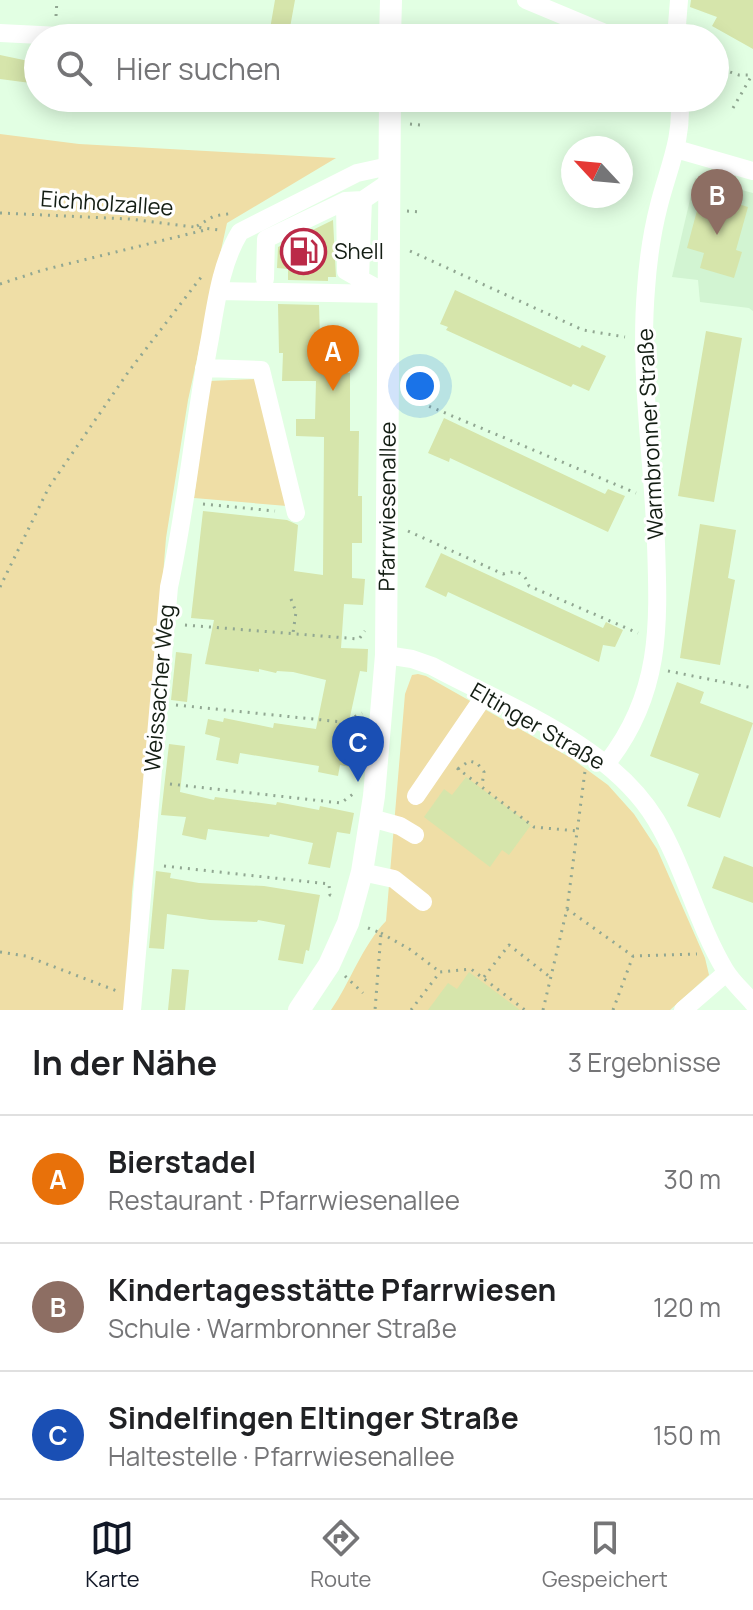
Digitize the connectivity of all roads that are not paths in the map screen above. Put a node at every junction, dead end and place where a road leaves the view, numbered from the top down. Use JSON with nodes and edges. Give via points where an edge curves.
{"nodes":[{"id":1,"x":391,"y":0,"type":"edge"},
{"id":2,"x":526,"y":0,"type":"edge"},
{"id":3,"x":679,"y":0,"type":"edge"},
{"id":4,"x":390,"y":24,"type":"edge"},
{"id":5,"x":583,"y":24,"type":"edge"},
{"id":6,"x":677,"y":24,"type":"edge"},
{"id":7,"x":0,"y":33,"type":"edge"},
{"id":8,"x":24,"y":34,"type":"edge"},
{"id":9,"x":390,"y":112,"type":"edge"},
{"id":10,"x":680,"y":112,"type":"edge"},
{"id":11,"x":676,"y":149,"type":"junction"},
{"id":12,"x":753,"y":171,"type":"edge"},
{"id":13,"x":389,"y":174,"type":"junction"},
{"id":14,"x":354,"y":201,"type":"junction"},
{"id":15,"x":265,"y":279,"type":"dead end"},
{"id":16,"x":219,"y":291,"type":"junction"},
{"id":17,"x":387,"y":294,"type":"junction"},
{"id":18,"x":204,"y":368,"type":"junction"},
{"id":19,"x":296,"y":513,"type":"road end"},
{"id":20,"x":386,"y":655,"type":"junction"},
{"id":21,"x":485,"y":695,"type":"junction"},
{"id":22,"x":600,"y":758,"type":"junction"},
{"id":23,"x":416,"y":796,"type":"dead end"},
{"id":24,"x":372,"y":807,"type":"junction"},
{"id":25,"x":415,"y":835,"type":"dead end"},
{"id":26,"x":362,"y":872,"type":"junction"},
{"id":27,"x":423,"y":902,"type":"dead end"},
{"id":28,"x":726,"y":973,"type":"junction"},
{"id":29,"x":753,"y":1003,"type":"edge"},
{"id":30,"x":132,"y":1010,"type":"edge"},
{"id":31,"x":299,"y":1010,"type":"edge"},
{"id":32,"x":683,"y":1010,"type":"edge"}],
"edges":[{"from":1,"to":4,"type":"main road"},
{"from":2,"to":5,"type":"street"},
{"from":3,"to":6,"type":"street"},
{"from":7,"to":8,"type":"street"},
{"from":9,"to":13,"type":"main road","name":"Pfarrwiesenallee"},
{"from":10,"to":11,"type":"street","name":"Warmbronner Straße"},
{"from":11,"to":12,"type":"street"},
{"from":11,"to":22,"type":"street","name":"Warmbronner Straße","via":[[650,243],[644,310],[657,641],[632,727]]},
{"from":13,"to":14,"type":"street"},
{"from":13,"to":16,"type":"street","name":"Weissacher Weg","via":[[357,173],[240,232]]},
{"from":13,"to":17,"type":"main road","name":"Pfarrwiesenallee"},
{"from":14,"to":15,"type":"street","via":[[266,239]]},
{"from":14,"to":17,"type":"street","via":[[360,279]]},
{"from":16,"to":17,"type":"street"},
{"from":16,"to":18,"type":"street","name":"Weissacher Weg"},
{"from":17,"to":20,"type":"main road","name":"Pfarrwiesenallee"},
{"from":18,"to":19,"type":"street","via":[[261,370]]},
{"from":18,"to":30,"type":"street","name":"Weissacher Weg","via":[[169,587]]},
{"from":20,"to":21,"type":"street","name":"Eltinger Straße","via":[[432,666]]},
{"from":20,"to":24,"type":"main road","name":"Pfarrwiesenallee"},
{"from":21,"to":22,"type":"street","name":"Eltinger Straße"},
{"from":21,"to":23,"type":"street"},
{"from":22,"to":28,"type":"street","name":"Eltinger Straße","via":[[657,821]]},
{"from":24,"to":25,"type":"street"},
{"from":24,"to":26,"type":"main road","name":"Pfarrwiesenallee"},
{"from":26,"to":27,"type":"street","via":[[394,879]]},
{"from":26,"to":31,"type":"main road","name":"Pfarrwiesenallee","via":[[329,965]]},
{"from":28,"to":29,"type":"street","name":"Eltinger Straße"},
{"from":28,"to":32,"type":"street"}]}
